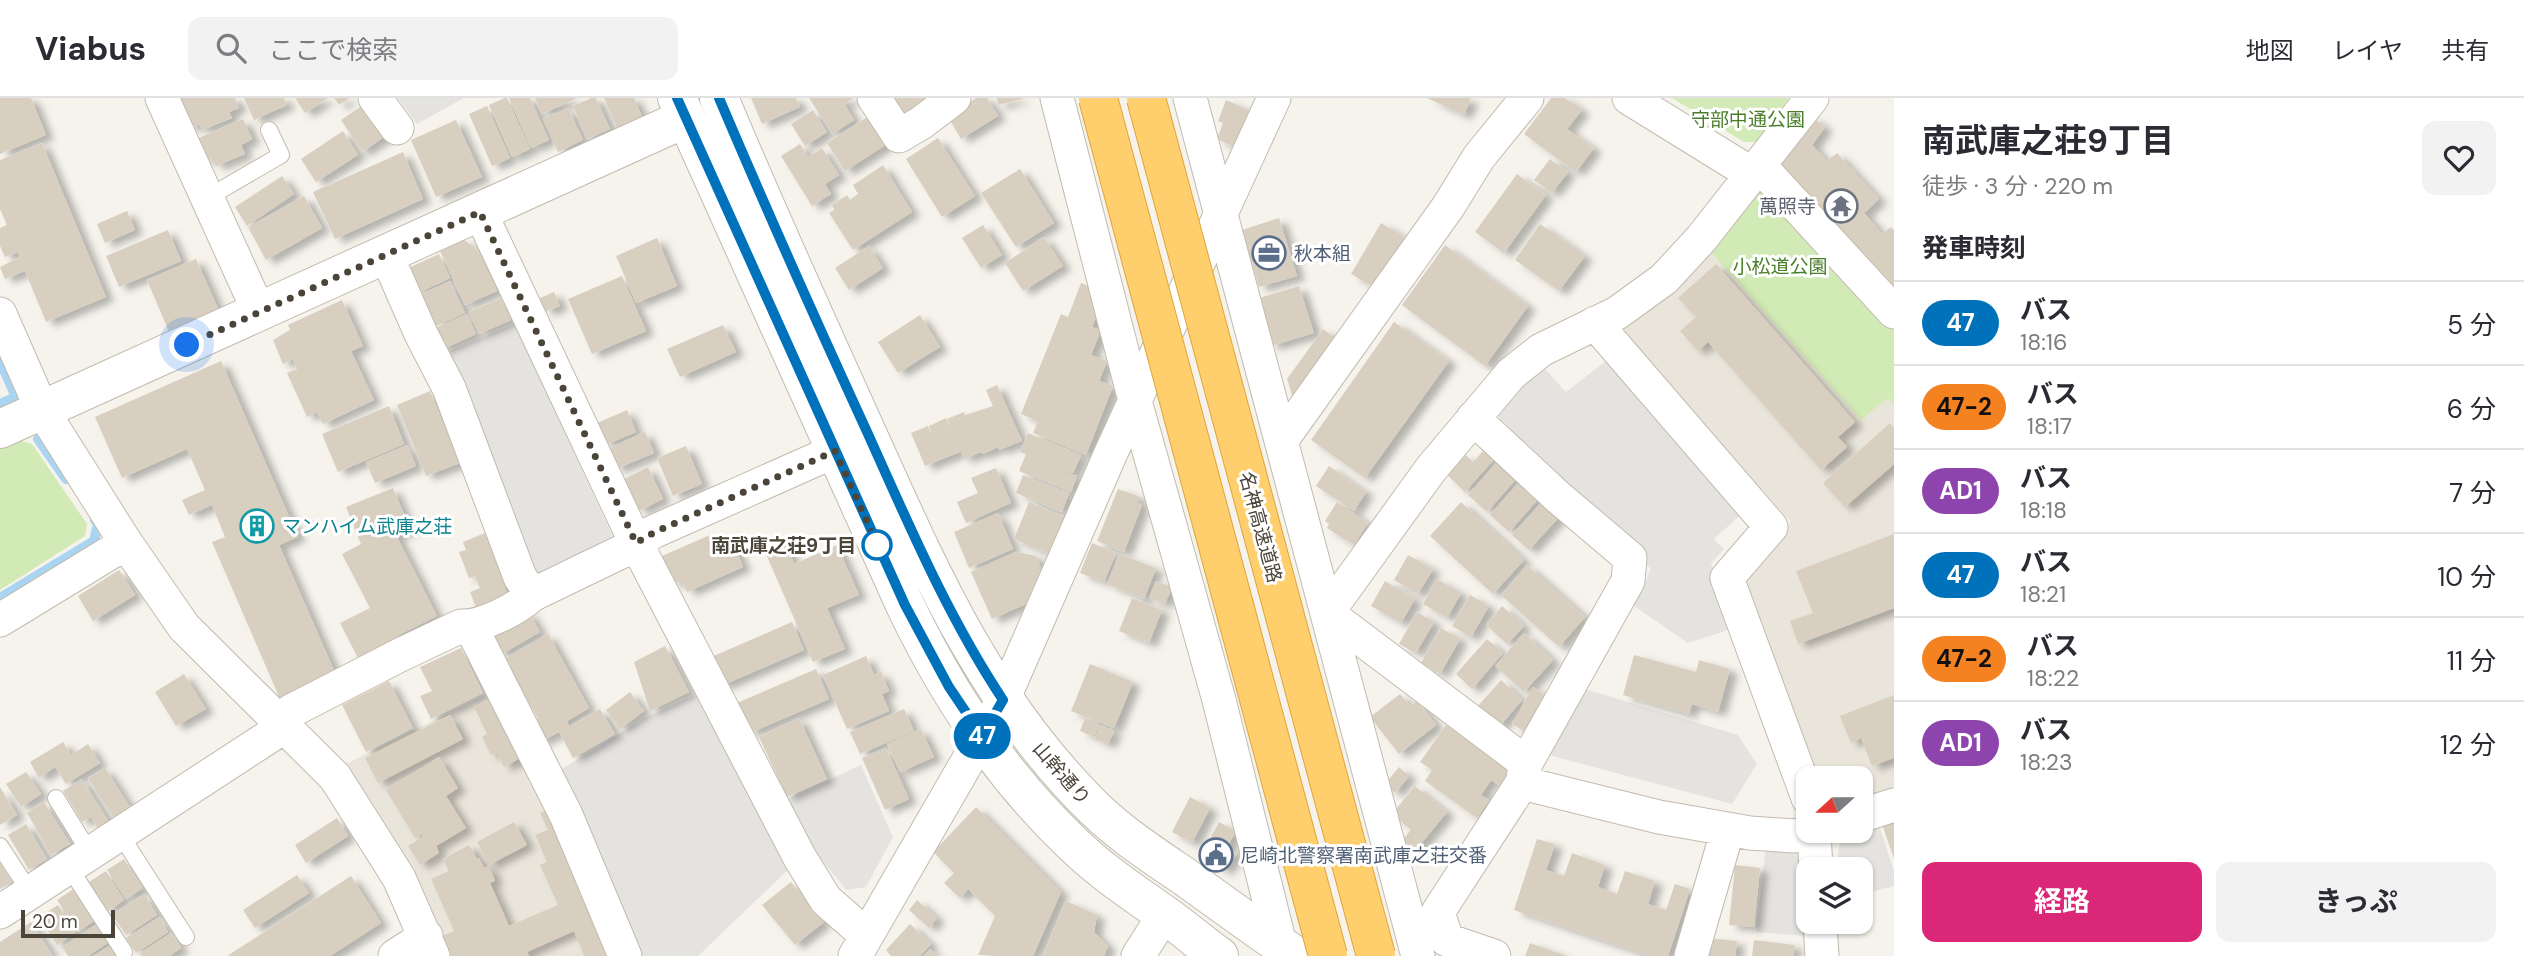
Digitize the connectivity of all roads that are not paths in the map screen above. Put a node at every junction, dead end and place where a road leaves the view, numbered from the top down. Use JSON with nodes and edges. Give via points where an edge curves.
{"nodes":[{"id":1,"x":162,"y":98,"type":"edge"},
{"id":2,"x":375,"y":98,"type":"edge"},
{"id":3,"x":719,"y":98,"type":"edge"},
{"id":4,"x":874,"y":98,"type":"edge"},
{"id":5,"x":954,"y":98,"type":"edge"},
{"id":6,"x":1057,"y":98,"type":"edge"},
{"id":7,"x":1098,"y":98,"type":"edge"},
{"id":8,"x":1146,"y":98,"type":"edge"},
{"id":9,"x":1190,"y":98,"type":"edge"},
{"id":10,"x":1274,"y":98,"type":"edge"},
{"id":11,"x":1527,"y":98,"type":"edge"},
{"id":12,"x":1629,"y":98,"type":"edge"},
{"id":13,"x":1812,"y":98,"type":"edge"},
{"id":14,"x":682,"y":108,"type":"edge"},
{"id":15,"x":397,"y":128,"type":"dead end"},
{"id":16,"x":269,"y":130,"type":"dead end"},
{"id":17,"x":1756,"y":170,"type":"junction"},
{"id":18,"x":207,"y":198,"type":"junction"},
{"id":19,"x":1226,"y":203,"type":"junction"},
{"id":20,"x":480,"y":212,"type":"junction"},
{"id":21,"x":386,"y":254,"type":"junction"},
{"id":22,"x":259,"y":312,"type":"junction"},
{"id":23,"x":1894,"y":312,"type":"edge"},
{"id":24,"x":0,"y":314,"type":"edge"},
{"id":25,"x":1595,"y":323,"type":"junction"},
{"id":26,"x":1135,"y":401,"type":"junction"},
{"id":27,"x":43,"y":410,"type":"junction"},
{"id":28,"x":1473,"y":418,"type":"junction"},
{"id":29,"x":0,"y":429,"type":"edge"},
{"id":30,"x":1281,"y":441,"type":"junction"},
{"id":31,"x":835,"y":451,"type":"junction"},
{"id":32,"x":126,"y":543,"type":"junction"},
{"id":33,"x":636,"y":543,"type":"junction"},
{"id":34,"x":532,"y":595,"type":"junction"},
{"id":35,"x":1327,"y":613,"type":"junction"},
{"id":36,"x":0,"y":621,"type":"edge"},
{"id":37,"x":471,"y":626,"type":"junction"},
{"id":38,"x":1003,"y":700,"type":"junction"},
{"id":39,"x":280,"y":724,"type":"junction"},
{"id":40,"x":982,"y":736,"type":"junction"},
{"id":41,"x":1796,"y":766,"type":"edge"},
{"id":42,"x":1524,"y":773,"type":"junction"},
{"id":43,"x":55,"y":798,"type":"dead end"},
{"id":44,"x":1894,"y":805,"type":"edge"},
{"id":45,"x":1873,"y":812,"type":"edge"},
{"id":46,"x":1727,"y":829,"type":"junction"},
{"id":47,"x":120,"y":834,"type":"junction"},
{"id":48,"x":1796,"y":836,"type":"edge"},
{"id":49,"x":0,"y":846,"type":"edge"},
{"id":50,"x":80,"y":860,"type":"junction"},
{"id":51,"x":30,"y":892,"type":"junction"},
{"id":52,"x":0,"y":912,"type":"edge"},
{"id":53,"x":1164,"y":915,"type":"junction"},
{"id":54,"x":1821,"y":934,"type":"edge"},
{"id":55,"x":186,"y":937,"type":"dead end"},
{"id":56,"x":1425,"y":940,"type":"edge"},
{"id":57,"x":429,"y":946,"type":"edge"},
{"id":58,"x":860,"y":946,"type":"edge"},
{"id":59,"x":124,"y":952,"type":"dead end"},
{"id":60,"x":1286,"y":952,"type":"edge"},
{"id":61,"x":395,"y":956,"type":"edge"},
{"id":62,"x":625,"y":956,"type":"edge"},
{"id":63,"x":1138,"y":956,"type":"edge"},
{"id":64,"x":1219,"y":956,"type":"edge"},
{"id":65,"x":1328,"y":956,"type":"edge"},
{"id":66,"x":1376,"y":956,"type":"edge"},
{"id":67,"x":1494,"y":956,"type":"edge"},
{"id":68,"x":1691,"y":956,"type":"edge"},
{"id":69,"x":1822,"y":956,"type":"edge"}],
"edges":[{"from":1,"to":18,"type":"street"},
{"from":2,"to":15,"type":"street"},
{"from":3,"to":38,"type":"street","name":"山幹通り","via":[[933,577]]},
{"from":4,"to":5,"type":"street","via":[[899,135]]},
{"from":6,"to":26,"type":"street"},
{"from":7,"to":65,"type":"highway","bridge":true},
{"from":8,"to":66,"type":"highway","name":"名神高速道路","bridge":true},
{"from":9,"to":19,"type":"street"},
{"from":10,"to":19,"type":"street"},
{"from":11,"to":30,"type":"street","via":[[1479,157]]},
{"from":12,"to":17,"type":"street"},
{"from":13,"to":17,"type":"street"},
{"from":14,"to":20,"type":"street"},
{"from":14,"to":31,"type":"street","name":"山幹通り"},
{"from":16,"to":18,"type":"lane","via":[[281,155]]},
{"from":17,"to":23,"type":"street"},
{"from":17,"to":25,"type":"street","via":[[1664,279]]},
{"from":18,"to":22,"type":"street"},
{"from":19,"to":26,"type":"street"},
{"from":19,"to":30,"type":"street"},
{"from":20,"to":21,"type":"street"},
{"from":20,"to":33,"type":"street"},
{"from":21,"to":22,"type":"street"},
{"from":21,"to":34,"type":"street","via":[[449,388],[520,577]]},
{"from":22,"to":27,"type":"street"},
{"from":24,"to":27,"type":"street"},
{"from":25,"to":28,"type":"street","via":[[1541,350],[1511,374]]},
{"from":25,"to":41,"type":"street","via":[[1771,527],[1727,578]]},
{"from":26,"to":38,"type":"street"},
{"from":26,"to":60,"type":"street"},
{"from":27,"to":29,"type":"street"},
{"from":27,"to":32,"type":"street"},
{"from":28,"to":35,"type":"street"},
{"from":28,"to":42,"type":"street","via":[[1630,558],[1628,580]]},
{"from":30,"to":35,"type":"street"},
{"from":31,"to":33,"type":"street"},
{"from":31,"to":40,"type":"street","name":"山幹通り","via":[[916,628]]},
{"from":32,"to":36,"type":"street"},
{"from":32,"to":39,"type":"street","via":[[184,627]]},
{"from":33,"to":34,"type":"street"},
{"from":33,"to":58,"type":"street","via":[[812,878]]},
{"from":34,"to":37,"type":"street","via":[[521,605]]},
{"from":35,"to":42,"type":"street"},
{"from":35,"to":56,"type":"street"},
{"from":37,"to":39,"type":"street","via":[[461,626],[376,667],[291,711]]},
{"from":37,"to":62,"type":"street","via":[[566,815]]},
{"from":38,"to":40,"type":"street"},
{"from":38,"to":60,"type":"street","name":"山幹通り","via":[[1073,786],[1120,832]]},
{"from":39,"to":47,"type":"street","via":[[273,734]]},
{"from":39,"to":57,"type":"street","via":[[335,777],[399,878]]},
{"from":40,"to":53,"type":"street","name":"山幹通り","via":[[1012,778],[1074,846]]},
{"from":40,"to":58,"type":"street"},
{"from":42,"to":46,"type":"street","via":[[1659,817]]},
{"from":42,"to":56,"type":"street"},
{"from":43,"to":50,"type":"lane"},
{"from":44,"to":45,"type":"street"},
{"from":46,"to":48,"type":"street"},
{"from":46,"to":68,"type":"street"},
{"from":47,"to":50,"type":"street"},
{"from":47,"to":55,"type":"lane"},
{"from":49,"to":51,"type":"lane"},
{"from":50,"to":51,"type":"street"},
{"from":50,"to":59,"type":"lane"},
{"from":51,"to":52,"type":"street"},
{"from":53,"to":63,"type":"street"},
{"from":53,"to":64,"type":"street","name":"山幹通り"},
{"from":54,"to":69,"type":"street"},
{"from":56,"to":67,"type":"street","via":[[1447,940]]},
{"from":57,"to":61,"type":"street"}]}
